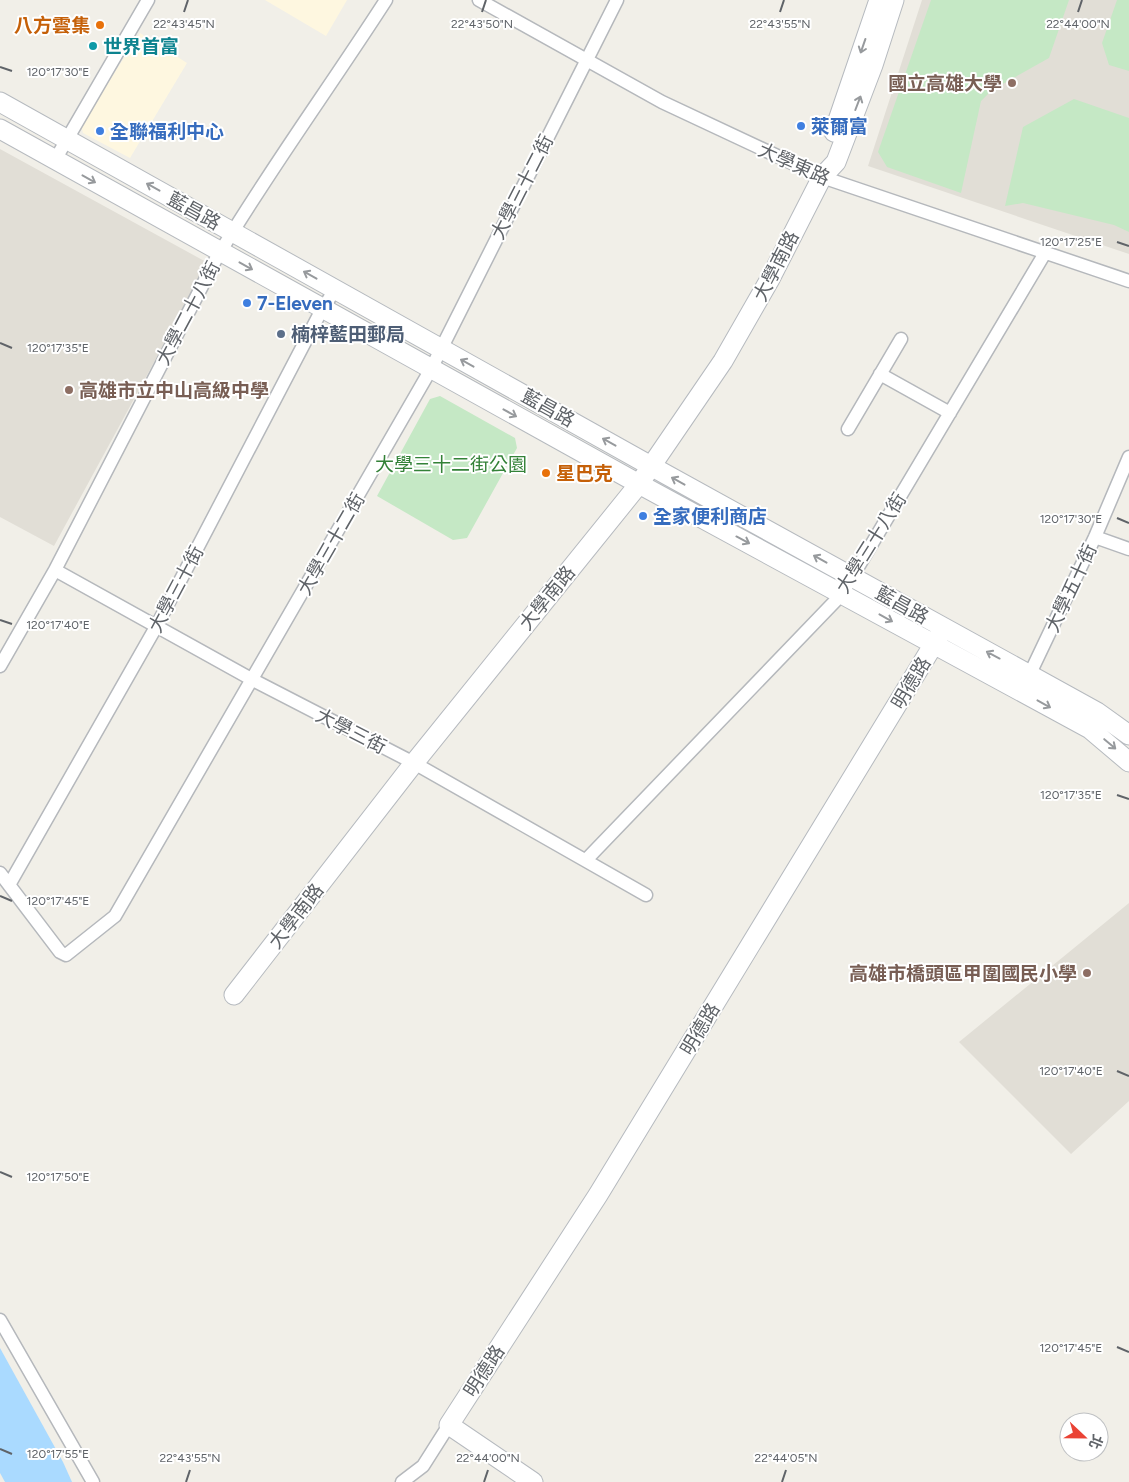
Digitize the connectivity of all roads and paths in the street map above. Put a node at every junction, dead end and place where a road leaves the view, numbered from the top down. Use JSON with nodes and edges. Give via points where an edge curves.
{"nodes":[{"id":1,"x":148,"y":0,"type":"edge"},
{"id":2,"x":386,"y":0,"type":"edge"},
{"id":3,"x":479,"y":0,"type":"edge"},
{"id":4,"x":617,"y":0,"type":"edge"},
{"id":5,"x":879,"y":0,"type":"edge"},
{"id":6,"x":894,"y":0,"type":"edge"},
{"id":7,"x":586,"y":61,"type":"junction"},
{"id":8,"x":0,"y":102,"type":"edge"},
{"id":9,"x":0,"y":129,"type":"edge"},
{"id":10,"x":68,"y":140,"type":"junction"},
{"id":11,"x":55,"y":160,"type":"junction"},
{"id":12,"x":822,"y":177,"type":"junction"},
{"id":13,"x":232,"y":232,"type":"junction"},
{"id":14,"x":220,"y":252,"type":"junction"},
{"id":15,"x":1044,"y":253,"type":"junction"},
{"id":16,"x":1129,"y":281,"type":"edge"},
{"id":17,"x":335,"y":290,"type":"junction"},
{"id":18,"x":323,"y":309,"type":"junction"},
{"id":19,"x":901,"y":339,"type":"dead end"},
{"id":20,"x":442,"y":349,"type":"junction"},
{"id":21,"x":431,"y":369,"type":"junction"},
{"id":22,"x":880,"y":374,"type":"junction"},
{"id":23,"x":950,"y":413,"type":"junction"},
{"id":24,"x":848,"y":429,"type":"dead end"},
{"id":25,"x":1129,"y":457,"type":"edge"},
{"id":26,"x":651,"y":466,"type":"junction"},
{"id":27,"x":639,"y":484,"type":"junction"},
{"id":28,"x":1095,"y":537,"type":"junction"},
{"id":29,"x":1129,"y":549,"type":"edge"},
{"id":30,"x":55,"y":570,"type":"junction"},
{"id":31,"x":853,"y":578,"type":"junction"},
{"id":32,"x":842,"y":594,"type":"junction"},
{"id":33,"x":156,"y":627,"type":"junction"},
{"id":34,"x":943,"y":628,"type":"junction"},
{"id":35,"x":934,"y":645,"type":"junction"},
{"id":36,"x":0,"y":666,"type":"edge"},
{"id":37,"x":253,"y":680,"type":"junction"},
{"id":38,"x":1025,"y":683,"type":"junction"},
{"id":39,"x":1093,"y":720,"type":"junction"},
{"id":40,"x":1127,"y":731,"type":"edge"},
{"id":41,"x":1129,"y":762,"type":"edge"},
{"id":42,"x":414,"y":763,"type":"junction"},
{"id":43,"x":586,"y":860,"type":"junction"},
{"id":44,"x":0,"y":873,"type":"edge"},
{"id":45,"x":4,"y":887,"type":"edge"},
{"id":46,"x":646,"y":894,"type":"dead end"},
{"id":47,"x":234,"y":996,"type":"dead end"},
{"id":48,"x":0,"y":1320,"type":"edge"},
{"id":49,"x":449,"y":1425,"type":"junction"},
{"id":50,"x":408,"y":1480,"type":"edge"},
{"id":51,"x":93,"y":1482,"type":"edge"},
{"id":52,"x":533,"y":1482,"type":"edge"}],
"edges":[{"from":1,"to":10,"type":"street"},
{"from":2,"to":13,"type":"street","name":"大學二十八街"},
{"from":3,"to":7,"type":"street","name":"大學東路"},
{"from":4,"to":7,"type":"street","name":"大學三十二街"},
{"from":5,"to":12,"type":"street","name":"大學南路","one_way":true,"via":[[825,158]]},
{"from":12,"to":6,"type":"street","name":"大學南路","one_way":true,"via":[[836,162]]},
{"from":7,"to":12,"type":"street","name":"大學東路","via":[[662,102]]},
{"from":7,"to":20,"type":"street","name":"大學三十二街"},
{"from":8,"to":10,"type":"street","name":"藍昌路"},
{"from":9,"to":11,"type":"street","name":"藍昌路"},
{"from":10,"to":11,"type":"street"},
{"from":13,"to":10,"type":"street","name":"藍昌路","one_way":true},
{"from":11,"to":14,"type":"street","name":"藍昌路","one_way":true},
{"from":12,"to":15,"type":"street","name":"大學東路"},
{"from":12,"to":26,"type":"street","name":"大學南路","via":[[739,334]]},
{"from":13,"to":14,"type":"street","name":"大學二十八街"},
{"from":17,"to":13,"type":"street","name":"藍昌路","one_way":true},
{"from":14,"to":18,"type":"street","name":"藍昌路","one_way":true},
{"from":14,"to":30,"type":"street","name":"大學二十八街"},
{"from":15,"to":16,"type":"street","name":"大學東路"},
{"from":15,"to":23,"type":"street","name":"大學三十八街"},
{"from":17,"to":18,"type":"street","name":"大學三十街"},
{"from":17,"to":20,"type":"street","name":"藍昌路"},
{"from":18,"to":21,"type":"street","name":"藍昌路"},
{"from":18,"to":33,"type":"street","name":"大學三十街"},
{"from":19,"to":22,"type":"street"},
{"from":20,"to":21,"type":"street","name":"大學三十二街"},
{"from":26,"to":20,"type":"street","name":"藍昌路","one_way":true},
{"from":21,"to":27,"type":"street","name":"藍昌路","one_way":true},
{"from":21,"to":37,"type":"street","name":"大學三十二街"},
{"from":22,"to":23,"type":"street"},
{"from":22,"to":24,"type":"street"},
{"from":23,"to":31,"type":"street","name":"大學三十八街"},
{"from":25,"to":28,"type":"street","name":"大學五十街"},
{"from":26,"to":27,"type":"street","name":"大學南路"},
{"from":31,"to":26,"type":"street","name":"藍昌路","one_way":true},
{"from":27,"to":32,"type":"street","name":"藍昌路","one_way":true},
{"from":27,"to":42,"type":"street","name":"大學南路"},
{"from":28,"to":29,"type":"street"},
{"from":28,"to":38,"type":"street","name":"大學五十街"},
{"from":30,"to":33,"type":"street","name":"大學三街"},
{"from":30,"to":36,"type":"street","name":"大學二十八街"},
{"from":31,"to":32,"type":"street","name":"大學三十八街"},
{"from":31,"to":34,"type":"street","name":"藍昌路"},
{"from":32,"to":35,"type":"street","name":"藍昌路","one_way":true},
{"from":32,"to":43,"type":"street","name":"大學三十八街"},
{"from":33,"to":37,"type":"street","name":"大學三街"},
{"from":33,"to":45,"type":"street","name":"大學三十街"},
{"from":34,"to":35,"type":"street","name":"明德路"},
{"from":38,"to":34,"type":"street","name":"藍昌路","one_way":true},
{"from":35,"to":38,"type":"street","name":"藍昌路"},
{"from":35,"to":49,"type":"street","name":"明德路","via":[[598,1194]]},
{"from":37,"to":42,"type":"street","name":"大學三街"},
{"from":37,"to":45,"type":"street","name":"大學三十二街","via":[[115,916],[66,955]]},
{"from":38,"to":39,"type":"street","name":"藍昌路"},
{"from":39,"to":40,"type":"street"},
{"from":39,"to":41,"type":"street","one_way":true},
{"from":42,"to":43,"type":"street","name":"大學三街"},
{"from":42,"to":47,"type":"street","name":"大學南路"},
{"from":43,"to":46,"type":"street","name":"大學三街"},
{"from":44,"to":45,"type":"street"},
{"from":48,"to":51,"type":"street"},
{"from":49,"to":50,"type":"street","via":[[423,1466]]},
{"from":49,"to":52,"type":"street"}]}
